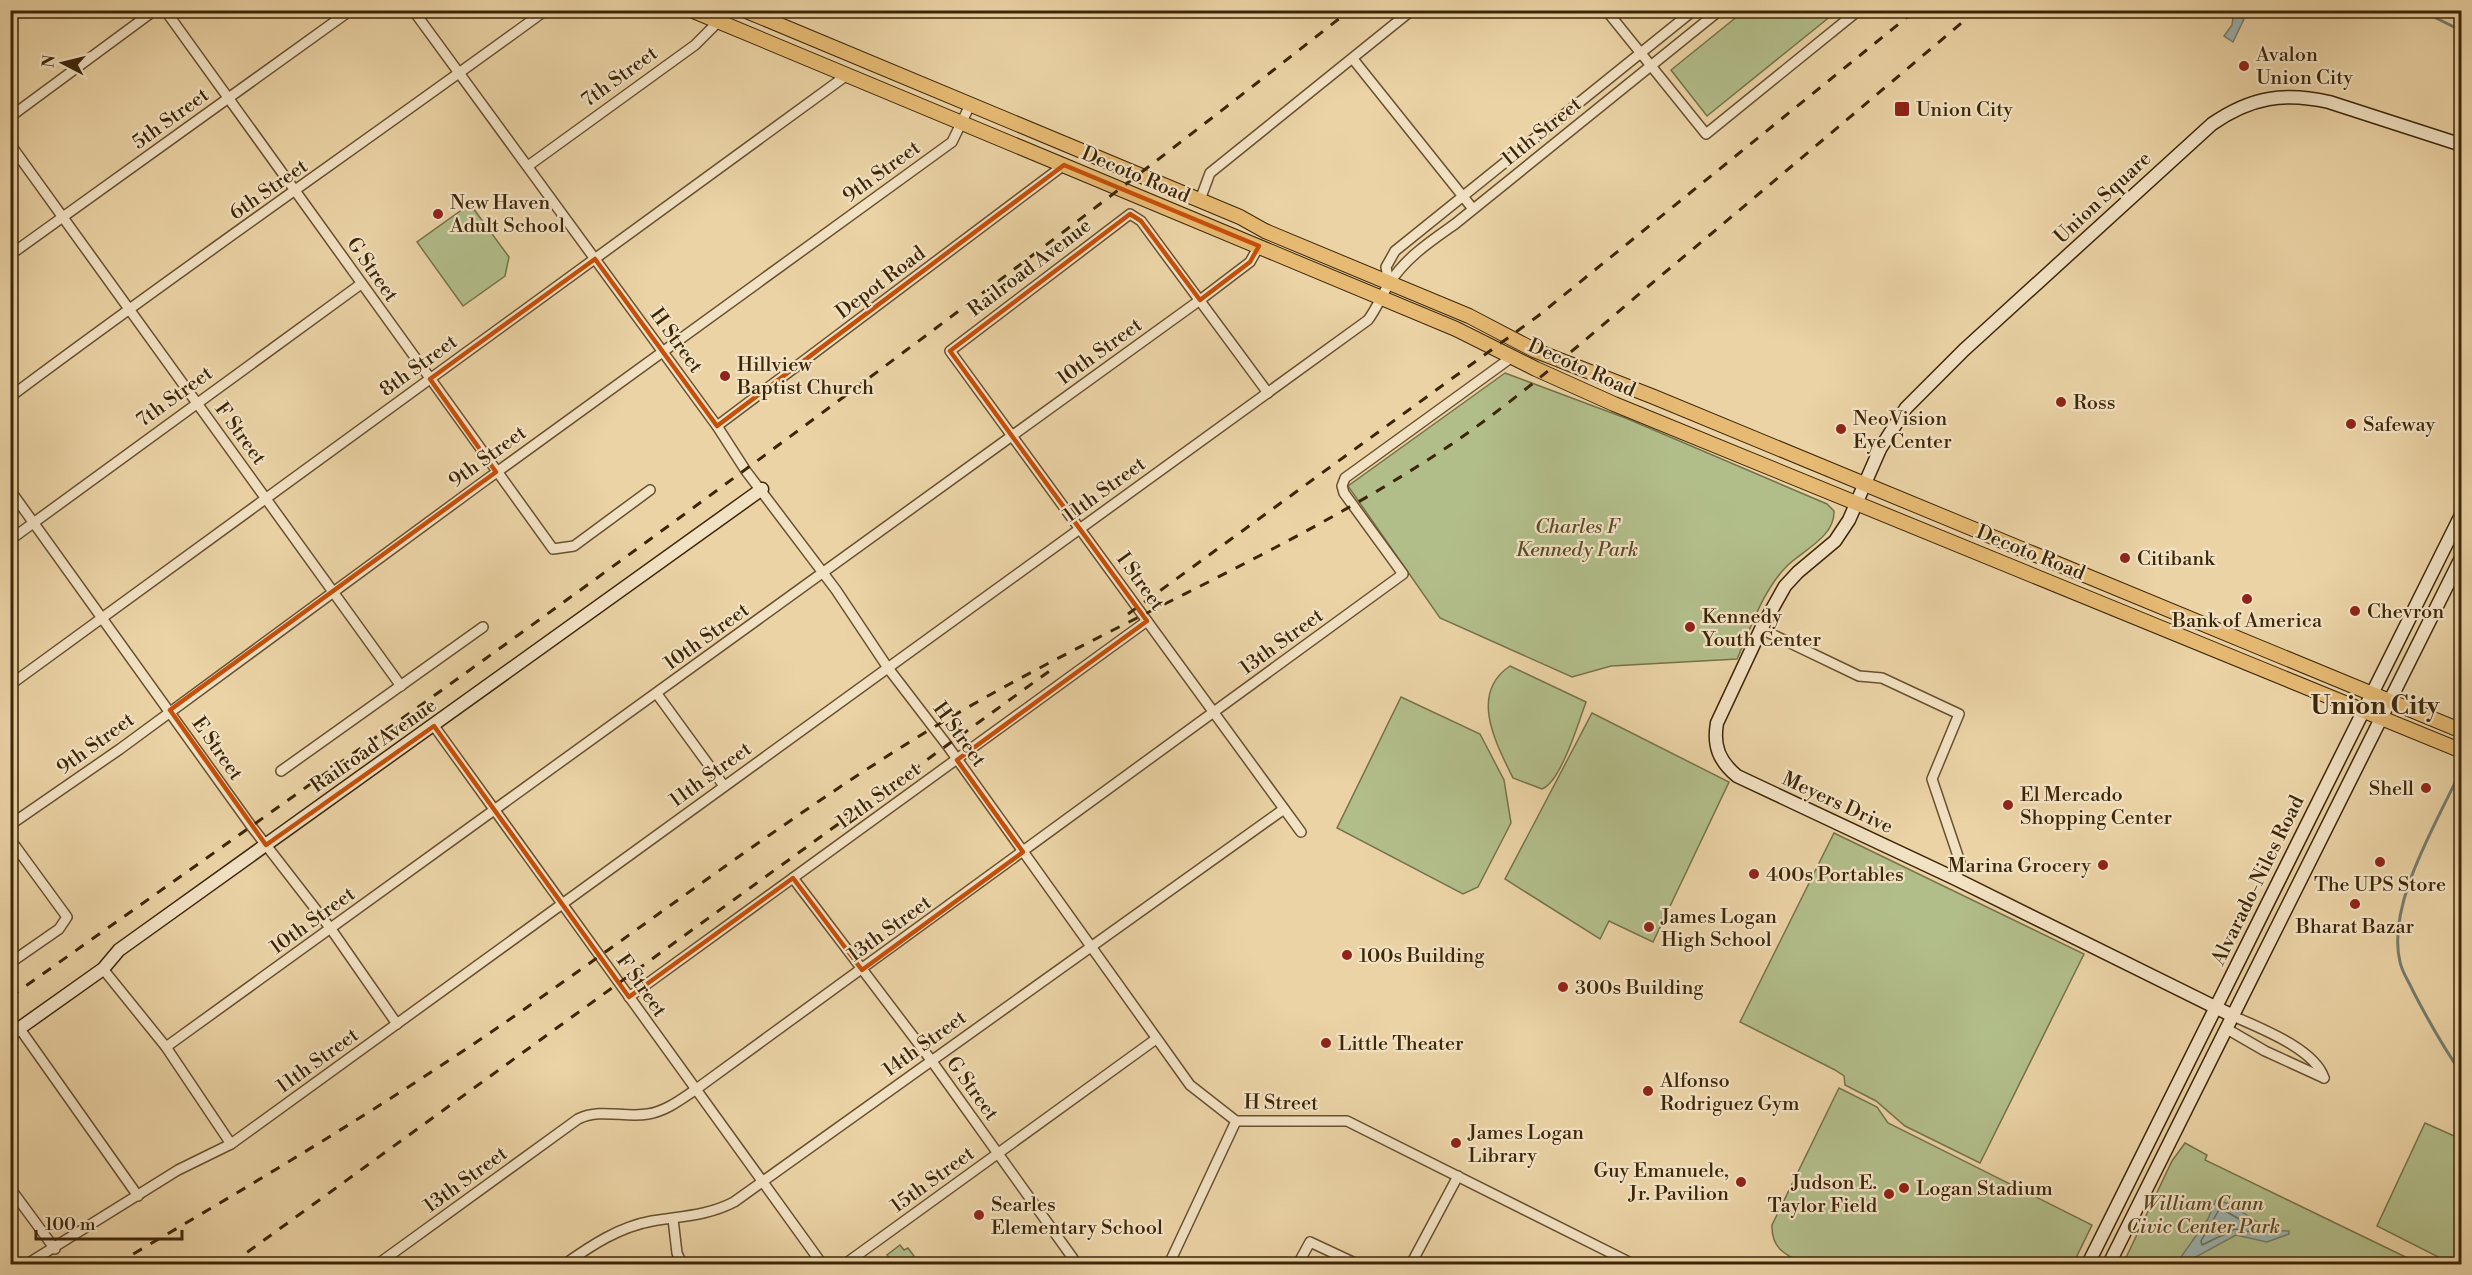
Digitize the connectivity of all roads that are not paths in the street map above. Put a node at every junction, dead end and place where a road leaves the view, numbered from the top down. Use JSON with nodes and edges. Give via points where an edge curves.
{"nodes":[{"id":1,"x":155,"y":10,"type":"edge"},
{"id":2,"x":165,"y":10,"type":"edge"},
{"id":3,"x":351,"y":10,"type":"edge"},
{"id":4,"x":413,"y":10,"type":"edge"},
{"id":5,"x":546,"y":10,"type":"edge"},
{"id":6,"x":692,"y":10,"type":"edge"},
{"id":7,"x":744,"y":10,"type":"edge"},
{"id":8,"x":1412,"y":10,"type":"edge"},
{"id":9,"x":1606,"y":10,"type":"edge"},
{"id":10,"x":1694,"y":10,"type":"edge"},
{"id":11,"x":1720,"y":10,"type":"edge"},
{"id":12,"x":1859,"y":10,"type":"edge"},
{"id":13,"x":722,"y":16,"type":"edge"},
{"id":14,"x":1640,"y":53,"type":"junction"},
{"id":15,"x":1353,"y":58,"type":"junction"},
{"id":16,"x":1651,"y":66,"type":"junction"},
{"id":17,"x":460,"y":73,"type":"junction"},
{"id":18,"x":847,"y":75,"type":"junction"},
{"id":19,"x":229,"y":99,"type":"junction"},
{"id":20,"x":970,"y":105,"type":"junction"},
{"id":21,"x":10,"y":117,"type":"edge"},
{"id":22,"x":963,"y":123,"type":"junction"},
{"id":23,"x":10,"y":144,"type":"edge"},
{"id":24,"x":2462,"y":145,"type":"edge"},
{"id":25,"x":1064,"y":165,"type":"junction"},
{"id":26,"x":528,"y":166,"type":"junction"},
{"id":27,"x":296,"y":191,"type":"junction"},
{"id":28,"x":1463,"y":197,"type":"junction"},
{"id":29,"x":1200,"y":200,"type":"junction"},
{"id":30,"x":1473,"y":209,"type":"junction"},
{"id":31,"x":63,"y":217,"type":"junction"},
{"id":32,"x":1258,"y":246,"type":"junction"},
{"id":33,"x":10,"y":255,"type":"edge"},
{"id":34,"x":595,"y":259,"type":"junction"},
{"id":35,"x":1389,"y":283,"type":"junction"},
{"id":36,"x":361,"y":284,"type":"junction"},
{"id":37,"x":1383,"y":298,"type":"junction"},
{"id":38,"x":1200,"y":300,"type":"junction"},
{"id":39,"x":129,"y":308,"type":"junction"},
{"id":40,"x":951,"y":351,"type":"joint"},
{"id":41,"x":663,"y":352,"type":"junction"},
{"id":42,"x":1512,"y":357,"type":"junction"},
{"id":43,"x":430,"y":379,"type":"junction"},
{"id":44,"x":1268,"y":393,"type":"junction"},
{"id":45,"x":10,"y":397,"type":"edge"},
{"id":46,"x":198,"y":403,"type":"junction"},
{"id":47,"x":717,"y":426,"type":"junction"},
{"id":48,"x":1013,"y":435,"type":"junction"},
{"id":49,"x":496,"y":472,"type":"junction"},
{"id":50,"x":1865,"y":484,"type":"junction"},
{"id":51,"x":762,"y":489,"type":"junction"},
{"id":52,"x":10,"y":490,"type":"edge"},
{"id":53,"x":650,"y":490,"type":"dead end"},
{"id":54,"x":266,"y":498,"type":"junction"},
{"id":55,"x":1858,"y":501,"type":"junction"},
{"id":56,"x":2462,"y":513,"type":"edge"},
{"id":57,"x":34,"y":523,"type":"junction"},
{"id":58,"x":1080,"y":528,"type":"junction"},
{"id":59,"x":10,"y":540,"type":"edge"},
{"id":60,"x":2462,"y":556,"type":"edge"},
{"id":61,"x":823,"y":572,"type":"junction"},
{"id":62,"x":2042,"y":577,"type":"junction"},
{"id":63,"x":333,"y":591,"type":"junction"},
{"id":64,"x":2144,"y":600,"type":"junction"},
{"id":65,"x":2138,"y":617,"type":"junction"},
{"id":66,"x":103,"y":618,"type":"junction"},
{"id":67,"x":1147,"y":621,"type":"junction"},
{"id":68,"x":483,"y":627,"type":"dead end"},
{"id":69,"x":1761,"y":629,"type":"junction"},
{"id":70,"x":2212,"y":629,"type":"junction"},
{"id":71,"x":888,"y":668,"type":"junction"},
{"id":72,"x":10,"y":685,"type":"edge"},
{"id":73,"x":401,"y":686,"type":"junction"},
{"id":74,"x":2372,"y":693,"type":"junction"},
{"id":75,"x":657,"y":694,"type":"junction"},
{"id":76,"x":2388,"y":701,"type":"junction"},
{"id":77,"x":2363,"y":710,"type":"junction"},
{"id":78,"x":170,"y":711,"type":"junction"},
{"id":79,"x":1215,"y":712,"type":"junction"},
{"id":80,"x":2380,"y":717,"type":"junction"},
{"id":81,"x":434,"y":726,"type":"junction"},
{"id":82,"x":2462,"y":731,"type":"edge"},
{"id":83,"x":2462,"y":751,"type":"edge"},
{"id":84,"x":957,"y":760,"type":"junction"},
{"id":85,"x":281,"y":771,"type":"dead end"},
{"id":86,"x":724,"y":786,"type":"junction"},
{"id":87,"x":1284,"y":809,"type":"junction"},
{"id":88,"x":494,"y":810,"type":"junction"},
{"id":89,"x":10,"y":825,"type":"edge"},
{"id":90,"x":1301,"y":832,"type":"dead end"},
{"id":91,"x":10,"y":838,"type":"edge"},
{"id":92,"x":266,"y":845,"type":"junction"},
{"id":93,"x":1023,"y":852,"type":"junction"},
{"id":94,"x":794,"y":878,"type":"junction"},
{"id":95,"x":1956,"y":879,"type":"junction"},
{"id":96,"x":562,"y":904,"type":"junction"},
{"id":97,"x":331,"y":929,"type":"junction"},
{"id":98,"x":1090,"y":947,"type":"junction"},
{"id":99,"x":10,"y":963,"type":"edge"},
{"id":100,"x":103,"y":969,"type":"junction"},
{"id":101,"x":862,"y":970,"type":"junction"},
{"id":102,"x":630,"y":997,"type":"junction"},
{"id":103,"x":2216,"y":1008,"type":"junction"},
{"id":104,"x":2233,"y":1016,"type":"junction"},
{"id":105,"x":397,"y":1024,"type":"junction"},
{"id":106,"x":2227,"y":1029,"type":"junction"},
{"id":107,"x":15,"y":1032,"type":"edge"},
{"id":108,"x":1156,"y":1039,"type":"junction"},
{"id":109,"x":166,"y":1047,"type":"junction"},
{"id":110,"x":931,"y":1060,"type":"junction"},
{"id":111,"x":695,"y":1090,"type":"junction"},
{"id":112,"x":1236,"y":1121,"type":"junction"},
{"id":113,"x":231,"y":1144,"type":"junction"},
{"id":114,"x":997,"y":1153,"type":"junction"},
{"id":115,"x":1458,"y":1176,"type":"junction"},
{"id":116,"x":761,"y":1183,"type":"junction"},
{"id":117,"x":10,"y":1188,"type":"edge"},
{"id":118,"x":138,"y":1196,"type":"junction"},
{"id":119,"x":673,"y":1219,"type":"junction"},
{"id":120,"x":54,"y":1249,"type":"junction"},
{"id":121,"x":27,"y":1264,"type":"edge"},
{"id":122,"x":378,"y":1264,"type":"edge"},
{"id":123,"x":565,"y":1264,"type":"edge"},
{"id":124,"x":682,"y":1264,"type":"edge"},
{"id":125,"x":822,"y":1264,"type":"edge"},
{"id":126,"x":845,"y":1264,"type":"edge"},
{"id":127,"x":1077,"y":1264,"type":"edge"},
{"id":128,"x":1169,"y":1264,"type":"edge"},
{"id":129,"x":1298,"y":1264,"type":"edge"},
{"id":130,"x":1357,"y":1264,"type":"edge"},
{"id":131,"x":1411,"y":1264,"type":"edge"},
{"id":132,"x":1633,"y":1264,"type":"edge"},
{"id":133,"x":2088,"y":1264,"type":"edge"},
{"id":134,"x":2109,"y":1264,"type":"edge"}],
"edges":[{"from":1,"to":21,"type":"street"},
{"from":2,"to":19,"type":"street","name":"G Street"},
{"from":3,"to":19,"type":"street","name":"5th Street"},
{"from":4,"to":17,"type":"street","name":"H Street"},
{"from":5,"to":17,"type":"street","name":"6th Street"},
{"from":6,"to":13,"type":"main road","name":"Decoto Road"},
{"from":7,"to":20,"type":"main road","name":"Decoto Road"},
{"from":8,"to":15,"type":"street"},
{"from":9,"to":14,"type":"street"},
{"from":10,"to":14,"type":"street","name":"11th Street"},
{"from":11,"to":16,"type":"street","name":"11th Street"},
{"from":12,"to":16,"type":"street","via":[[1706,134]]},
{"from":13,"to":18,"type":"main road","name":"Decoto Road"},
{"from":13,"to":26,"type":"street","name":"7th Street","via":[[695,45]]},
{"from":14,"to":16,"type":"street"},
{"from":14,"to":28,"type":"street","name":"11th Street"},
{"from":15,"to":28,"type":"street"},
{"from":15,"to":29,"type":"street","via":[[1210,173]]},
{"from":16,"to":30,"type":"street","name":"11th Street"},
{"from":17,"to":26,"type":"street","name":"H Street"},
{"from":17,"to":27,"type":"street","name":"6th Street"},
{"from":18,"to":22,"type":"main road","name":"Decoto Road"},
{"from":18,"to":34,"type":"street","name":"8th Street"},
{"from":19,"to":27,"type":"street","name":"G Street"},
{"from":19,"to":31,"type":"street","name":"5th Street"},
{"from":20,"to":22,"type":"street","name":"9th Street"},
{"from":20,"to":29,"type":"main road","name":"Decoto Road"},
{"from":22,"to":25,"type":"main road","name":"Decoto Road"},
{"from":22,"to":41,"type":"street","name":"9th Street","via":[[952,142]]},
{"from":23,"to":31,"type":"street","name":"F Street"},
{"from":24,"to":50,"type":"street","name":"Union Square","via":[[2307,97],[2265,99],[2228,113],[2170,161],[1914,399],[1887,434]]},
{"from":25,"to":32,"type":"main road","name":"Decoto Road"},
{"from":25,"to":47,"type":"street","name":"Depot Road"},
{"from":26,"to":34,"type":"street","name":"H Street"},
{"from":27,"to":36,"type":"street","name":"G Street"},
{"from":27,"to":39,"type":"street","name":"6th Street"},
{"from":28,"to":30,"type":"street"},
{"from":28,"to":35,"type":"street","name":"11th Street","via":[[1395,251],[1386,267]]},
{"from":29,"to":35,"type":"main road","name":"Decoto Road"},
{"from":30,"to":35,"type":"street","name":"11th Street","via":[[1423,247]]},
{"from":31,"to":33,"type":"street","name":"5th Street"},
{"from":31,"to":39,"type":"street","name":"F Street"},
{"from":32,"to":37,"type":"main road","name":"Decoto Road"},
{"from":32,"to":38,"type":"street","name":"10th Street","via":[[1250,262]]},
{"from":34,"to":41,"type":"street","name":"H Street"},
{"from":34,"to":43,"type":"street","name":"8th Street"},
{"from":35,"to":37,"type":"street","name":"11th Street"},
{"from":35,"to":50,"type":"main road","name":"Decoto Road","via":[[1469,316],[1575,368]]},
{"from":36,"to":43,"type":"street","name":"G Street"},
{"from":36,"to":46,"type":"street","name":"7th Street"},
{"from":37,"to":42,"type":"main road","name":"Decoto Road"},
{"from":37,"to":44,"type":"street","name":"11th Street","via":[[1368,320]]},
{"from":38,"to":40,"type":"street","name":"Railroad Avenue","via":[[1142,221],[1130,214]]},
{"from":38,"to":44,"type":"street"},
{"from":38,"to":48,"type":"street","name":"10th Street"},
{"from":39,"to":45,"type":"street","name":"6th Street"},
{"from":39,"to":46,"type":"street","name":"F Street"},
{"from":40,"to":48,"type":"street","name":"I Street"},
{"from":41,"to":47,"type":"street","name":"H Street"},
{"from":41,"to":49,"type":"street","name":"9th Street"},
{"from":42,"to":55,"type":"main road","name":"Decoto Road","via":[[1614,404]]},
{"from":42,"to":79,"type":"street","name":"13th Street","via":[[1345,478],[1344,493],[1403,574]]},
{"from":43,"to":49,"type":"street","name":"G Street"},
{"from":43,"to":54,"type":"street","name":"8th Street"},
{"from":44,"to":58,"type":"street","name":"11th Street"},
{"from":46,"to":54,"type":"street","name":"F Street"},
{"from":46,"to":57,"type":"street","name":"7th Street"},
{"from":47,"to":51,"type":"street","name":"H Street"},
{"from":48,"to":58,"type":"street","name":"I Street"},
{"from":48,"to":61,"type":"street","name":"10th Street"},
{"from":49,"to":53,"type":"street","name":"G Street","via":[[553,549],[574,546]]},
{"from":49,"to":63,"type":"street","name":"9th Street"},
{"from":50,"to":55,"type":"street","name":"Union Square"},
{"from":50,"to":64,"type":"main road","name":"Decoto Road"},
{"from":51,"to":61,"type":"street","name":"H Street"},
{"from":51,"to":81,"type":"street","name":"Railroad Avenue"},
{"from":52,"to":57,"type":"street","name":"E Street"},
{"from":54,"to":63,"type":"street","name":"F Street"},
{"from":54,"to":66,"type":"street","name":"8th Street"},
{"from":55,"to":62,"type":"main road","name":"Decoto Road"},
{"from":55,"to":69,"type":"street","name":"Meyers Drive","via":[[1834,541],[1785,586]]},
{"from":56,"to":74,"type":"street","name":"Alvarado-Niles Road"},
{"from":57,"to":59,"type":"street","name":"7th Street"},
{"from":57,"to":66,"type":"street","name":"E Street"},
{"from":58,"to":67,"type":"street","name":"I Street"},
{"from":58,"to":71,"type":"street","name":"11th Street"},
{"from":60,"to":76,"type":"street","name":"Alvarado-Niles Road"},
{"from":61,"to":71,"type":"street","name":"H Street"},
{"from":61,"to":75,"type":"street","name":"10th Street"},
{"from":62,"to":64,"type":"main road","via":[[2065,581],[2128,607]]},
{"from":62,"to":65,"type":"main road","name":"Decoto Road"},
{"from":63,"to":73,"type":"street","name":"F Street"},
{"from":63,"to":78,"type":"street","name":"9th Street"},
{"from":64,"to":70,"type":"main road","name":"Decoto Road"},
{"from":65,"to":70,"type":"main road","via":[[2149,614],[2197,634]]},
{"from":65,"to":77,"type":"main road","name":"Decoto Road"},
{"from":66,"to":72,"type":"street","name":"8th Street"},
{"from":66,"to":78,"type":"street","name":"E Street"},
{"from":67,"to":79,"type":"street","name":"I Street"},
{"from":67,"to":84,"type":"street","name":"12th Street"},
{"from":68,"to":73,"type":"street"},
{"from":69,"to":95,"type":"street","via":[[1859,676],[1882,678],[1959,714],[1932,779],[1960,862]]},
{"from":69,"to":95,"type":"street","name":"Meyers Drive","via":[[1717,723],[1715,745],[1726,767],[1737,776]]},
{"from":70,"to":74,"type":"main road","name":"Decoto Road"},
{"from":71,"to":84,"type":"street","name":"H Street"},
{"from":71,"to":86,"type":"street","name":"11th Street"},
{"from":73,"to":85,"type":"street"},
{"from":74,"to":76,"type":"main road","name":"Decoto Road"},
{"from":74,"to":77,"type":"street","name":"Alvarado-Niles Road"},
{"from":75,"to":86,"type":"street"},
{"from":75,"to":88,"type":"street","name":"10th Street"},
{"from":76,"to":80,"type":"street","name":"Alvarado-Niles Road"},
{"from":76,"to":82,"type":"main road","name":"Decoto Road"},
{"from":77,"to":80,"type":"main road","name":"Decoto Road"},
{"from":77,"to":103,"type":"street","name":"Alvarado-Niles Road"},
{"from":78,"to":89,"type":"street","name":"9th Street"},
{"from":78,"to":92,"type":"street","name":"E Street"},
{"from":79,"to":87,"type":"street","name":"I Street"},
{"from":79,"to":93,"type":"street","name":"13th Street"},
{"from":80,"to":83,"type":"main road","name":"Decoto Road"},
{"from":80,"to":104,"type":"street","name":"Alvarado-Niles Road"},
{"from":81,"to":88,"type":"street","name":"F Street"},
{"from":81,"to":92,"type":"street","name":"Railroad Avenue"},
{"from":84,"to":93,"type":"street","name":"H Street"},
{"from":84,"to":94,"type":"street","name":"12th Street"},
{"from":86,"to":96,"type":"street","name":"11th Street"},
{"from":87,"to":90,"type":"street","name":"I Street"},
{"from":87,"to":98,"type":"street","name":"14th Street"},
{"from":88,"to":96,"type":"street","name":"F Street"},
{"from":88,"to":97,"type":"street","name":"10th Street"},
{"from":91,"to":99,"type":"street","via":[[67,917],[59,929]]},
{"from":92,"to":97,"type":"street","name":"E Street"},
{"from":92,"to":100,"type":"street","name":"Railroad Avenue","via":[[119,950]]},
{"from":93,"to":98,"type":"street","name":"H Street"},
{"from":93,"to":101,"type":"street","name":"13th Street"},
{"from":94,"to":101,"type":"street","name":"G Street"},
{"from":94,"to":102,"type":"street","name":"12th Street"},
{"from":95,"to":103,"type":"street","name":"Meyers Drive"},
{"from":96,"to":102,"type":"street","name":"F Street"},
{"from":96,"to":105,"type":"street","name":"11th Street"},
{"from":97,"to":105,"type":"street","name":"E Street"},
{"from":97,"to":109,"type":"street","name":"10th Street"},
{"from":98,"to":108,"type":"street","name":"H Street"},
{"from":98,"to":110,"type":"street","name":"14th Street"},
{"from":100,"to":107,"type":"street","name":"Railroad Avenue"},
{"from":100,"to":109,"type":"street"},
{"from":101,"to":110,"type":"street","name":"G Street"},
{"from":101,"to":111,"type":"street","name":"13th Street"},
{"from":102,"to":111,"type":"street","name":"F Street"},
{"from":103,"to":104,"type":"street","name":"Meyers Drive"},
{"from":103,"to":106,"type":"street"},
{"from":103,"to":133,"type":"street","name":"Alvarado-Niles Road"},
{"from":104,"to":106,"type":"street","name":"Alvarado-Niles Road"},
{"from":104,"to":106,"type":"street","via":[[2281,1038],[2320,1066],[2324,1077]]},
{"from":105,"to":113,"type":"street","name":"11th Street"},
{"from":106,"to":134,"type":"street","name":"Alvarado-Niles Road"},
{"from":107,"to":118,"type":"street"},
{"from":108,"to":112,"type":"street","name":"H Street","via":[[1190,1085]]},
{"from":108,"to":114,"type":"street","name":"15th Street"},
{"from":109,"to":113,"type":"street"},
{"from":110,"to":114,"type":"street","name":"G Street"},
{"from":110,"to":116,"type":"street","name":"14th Street"},
{"from":111,"to":116,"type":"street","name":"F Street"},
{"from":111,"to":122,"type":"street","name":"13th Street","via":[[656,1112],[596,1113],[578,1119]]},
{"from":112,"to":115,"type":"street","name":"H Street","via":[[1347,1121]]},
{"from":112,"to":128,"type":"street"},
{"from":113,"to":118,"type":"street","name":"11th Street","via":[[178,1170]]},
{"from":114,"to":126,"type":"street","name":"15th Street"},
{"from":114,"to":127,"type":"street","name":"G Street"},
{"from":115,"to":131,"type":"street"},
{"from":115,"to":132,"type":"street","name":"H Street"},
{"from":116,"to":119,"type":"street","name":"14th Street","via":[[722,1208]]},
{"from":116,"to":125,"type":"street","name":"F Street"},
{"from":117,"to":120,"type":"street"},
{"from":118,"to":120,"type":"street","name":"11th Street"},
{"from":119,"to":123,"type":"street","name":"14th Street","via":[[652,1221],[607,1236]]},
{"from":119,"to":124,"type":"street"},
{"from":120,"to":121,"type":"street","name":"11th Street"},
{"from":129,"to":130,"type":"street","via":[[1310,1242]]}]}
